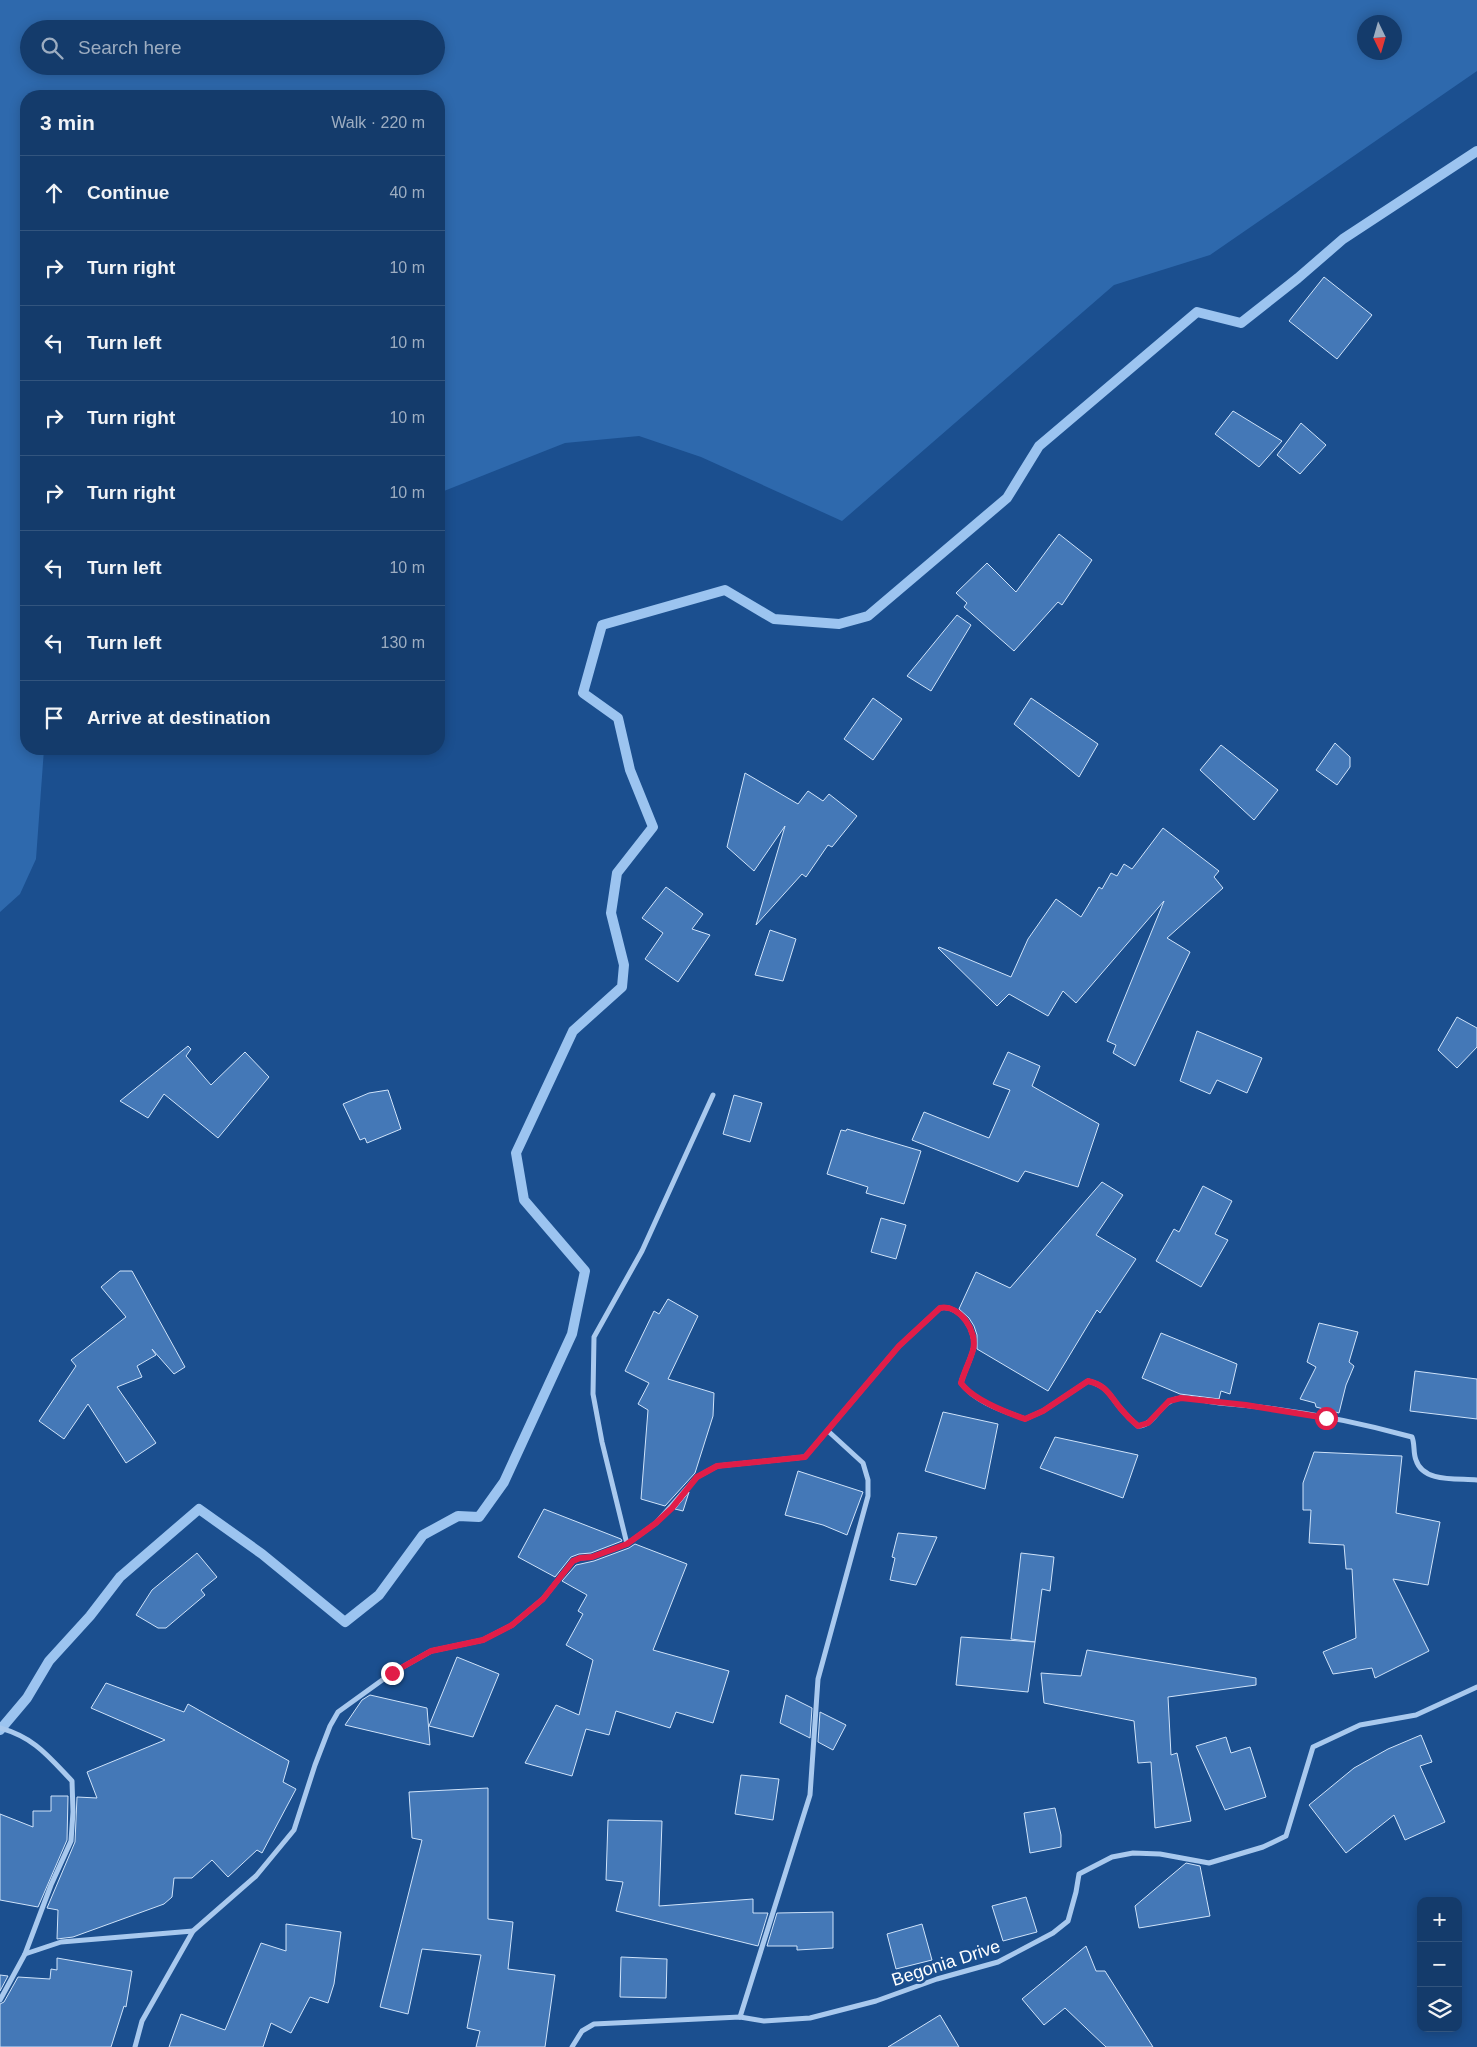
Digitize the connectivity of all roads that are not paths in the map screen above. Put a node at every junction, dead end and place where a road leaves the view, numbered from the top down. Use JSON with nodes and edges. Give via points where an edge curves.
{"nodes":[{"id":1,"x":713,"y":1095,"type":"dead end"},
{"id":2,"x":828,"y":1431,"type":"junction"},
{"id":3,"x":1477,"y":1480,"type":"edge"},
{"id":4,"x":627,"y":1544,"type":"junction"},
{"id":5,"x":1477,"y":1688,"type":"edge"},
{"id":6,"x":0,"y":1728,"type":"edge"},
{"id":7,"x":194,"y":1931,"type":"junction"},
{"id":8,"x":25,"y":1954,"type":"junction"},
{"id":9,"x":0,"y":2000,"type":"edge"},
{"id":10,"x":740,"y":2016,"type":"junction"},
{"id":11,"x":135,"y":2047,"type":"edge"},
{"id":12,"x":572,"y":2047,"type":"edge"}],
"edges":[{"from":1,"to":4,"type":"street","via":[[642,1251],[594,1337],[593,1394]]},
{"from":2,"to":3,"type":"street","via":[[899,1346],[935,1310],[944,1307],[960,1312],[973,1335],[973,1349],[965,1367],[962,1386],[999,1409],[1025,1419],[1088,1381],[1100,1384],[1109,1392],[1138,1426],[1148,1423],[1169,1401],[1181,1398],[1246,1405],[1412,1437],[1415,1459],[1428,1475]]},
{"from":2,"to":4,"type":"street","via":[[805,1457],[717,1466],[697,1477],[672,1508]]},
{"from":2,"to":10,"type":"street","via":[[863,1464],[868,1496],[818,1680],[810,1795]]},
{"from":4,"to":7,"type":"street","via":[[573,1561],[543,1599],[512,1625],[483,1640],[431,1651],[392,1673],[338,1712],[327,1734],[294,1830],[256,1876]]},
{"from":5,"to":10,"type":"street","name":"Begonia Drive","via":[[1416,1716],[1360,1725],[1312,1747],[1286,1836],[1263,1848],[1210,1863],[1134,1852],[1112,1857],[1079,1874],[1068,1921],[1053,1933],[998,1962],[876,2001],[810,2018],[764,2021]]},
{"from":6,"to":8,"type":"street","via":[[38,1745],[72,1781],[71,1841]]},
{"from":7,"to":8,"type":"street","via":[[61,1942]]},
{"from":7,"to":11,"type":"street","via":[[142,2021]]},
{"from":8,"to":9,"type":"street"},
{"from":10,"to":12,"type":"street","name":"Begonia Drive","via":[[594,2024],[582,2031]]}]}
